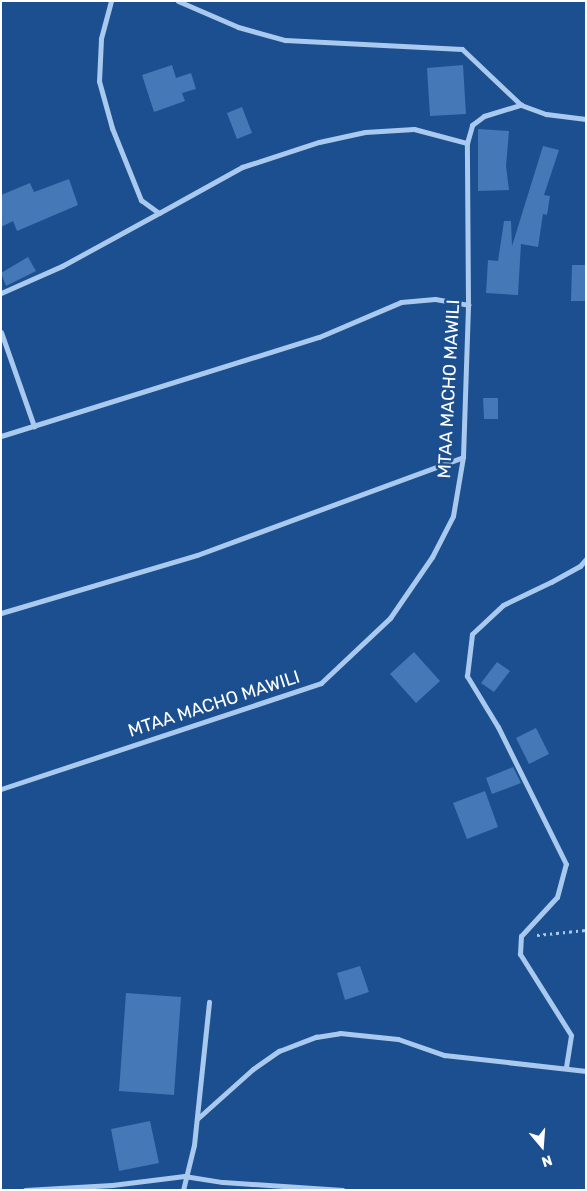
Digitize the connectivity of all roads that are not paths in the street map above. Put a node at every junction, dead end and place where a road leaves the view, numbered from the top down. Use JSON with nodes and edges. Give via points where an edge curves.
{"nodes":[{"id":1,"x":112,"y":1,"type":"edge"},
{"id":2,"x":178,"y":1,"type":"edge"},
{"id":3,"x":521,"y":105,"type":"junction"},
{"id":4,"x":586,"y":119,"type":"edge"},
{"id":5,"x":467,"y":143,"type":"junction"},
{"id":6,"x":159,"y":213,"type":"junction"},
{"id":7,"x":1,"y":293,"type":"edge"},
{"id":8,"x":468,"y":305,"type":"junction"},
{"id":9,"x":1,"y":332,"type":"edge"},
{"id":10,"x":34,"y":426,"type":"junction"},
{"id":11,"x":1,"y":436,"type":"edge"},
{"id":12,"x":463,"y":457,"type":"junction"},
{"id":13,"x":586,"y":559,"type":"edge"},
{"id":14,"x":1,"y":613,"type":"edge"},
{"id":15,"x":1,"y":789,"type":"edge"},
{"id":16,"x":208,"y":1002,"type":"dead end"},
{"id":17,"x":566,"y":1067,"type":"junction"},
{"id":18,"x":586,"y":1071,"type":"edge"},
{"id":19,"x":196,"y":1119,"type":"junction"},
{"id":20,"x":184,"y":1176,"type":"junction"},
{"id":21,"x":25,"y":1190,"type":"edge"},
{"id":22,"x":183,"y":1190,"type":"edge"},
{"id":23,"x":343,"y":1190,"type":"edge"}],
"edges":[{"from":1,"to":6,"type":"street","via":[[101,39],[99,81],[112,128],[142,200]]},
{"from":2,"to":3,"type":"street","via":[[238,27],[285,40],[462,49]]},
{"from":3,"to":4,"type":"street","via":[[546,114]]},
{"from":3,"to":5,"type":"street","name":"MTAA MACHO MAWILI","via":[[484,116],[472,125]]},
{"from":5,"to":6,"type":"street","via":[[414,129],[365,132],[319,142],[242,167]]},
{"from":5,"to":8,"type":"street","name":"MTAA MACHO MAWILI"},
{"from":6,"to":7,"type":"street","via":[[62,266]]},
{"from":8,"to":10,"type":"street","via":[[434,299],[400,302],[319,337]]},
{"from":8,"to":12,"type":"street","name":"MTAA MACHO MAWILI"},
{"from":9,"to":10,"type":"street"},
{"from":10,"to":11,"type":"street"},
{"from":12,"to":14,"type":"street","via":[[197,555]]},
{"from":12,"to":15,"type":"street","name":"MTAA MACHO MAWILI","via":[[453,516],[432,556],[390,618],[321,683]]},
{"from":13,"to":17,"type":"street","via":[[580,566],[503,605],[472,634],[467,676],[498,727],[566,864],[557,897],[521,936],[520,954],[571,1035]]},
{"from":16,"to":19,"type":"street"},
{"from":17,"to":18,"type":"street"},
{"from":17,"to":19,"type":"street","via":[[444,1055],[398,1039],[340,1033],[316,1037],[279,1051],[253,1069]]},
{"from":19,"to":20,"type":"street","via":[[194,1145]]},
{"from":20,"to":21,"type":"street","via":[[112,1185]]},
{"from":20,"to":22,"type":"street"},
{"from":20,"to":23,"type":"street","via":[[223,1182]]}]}
